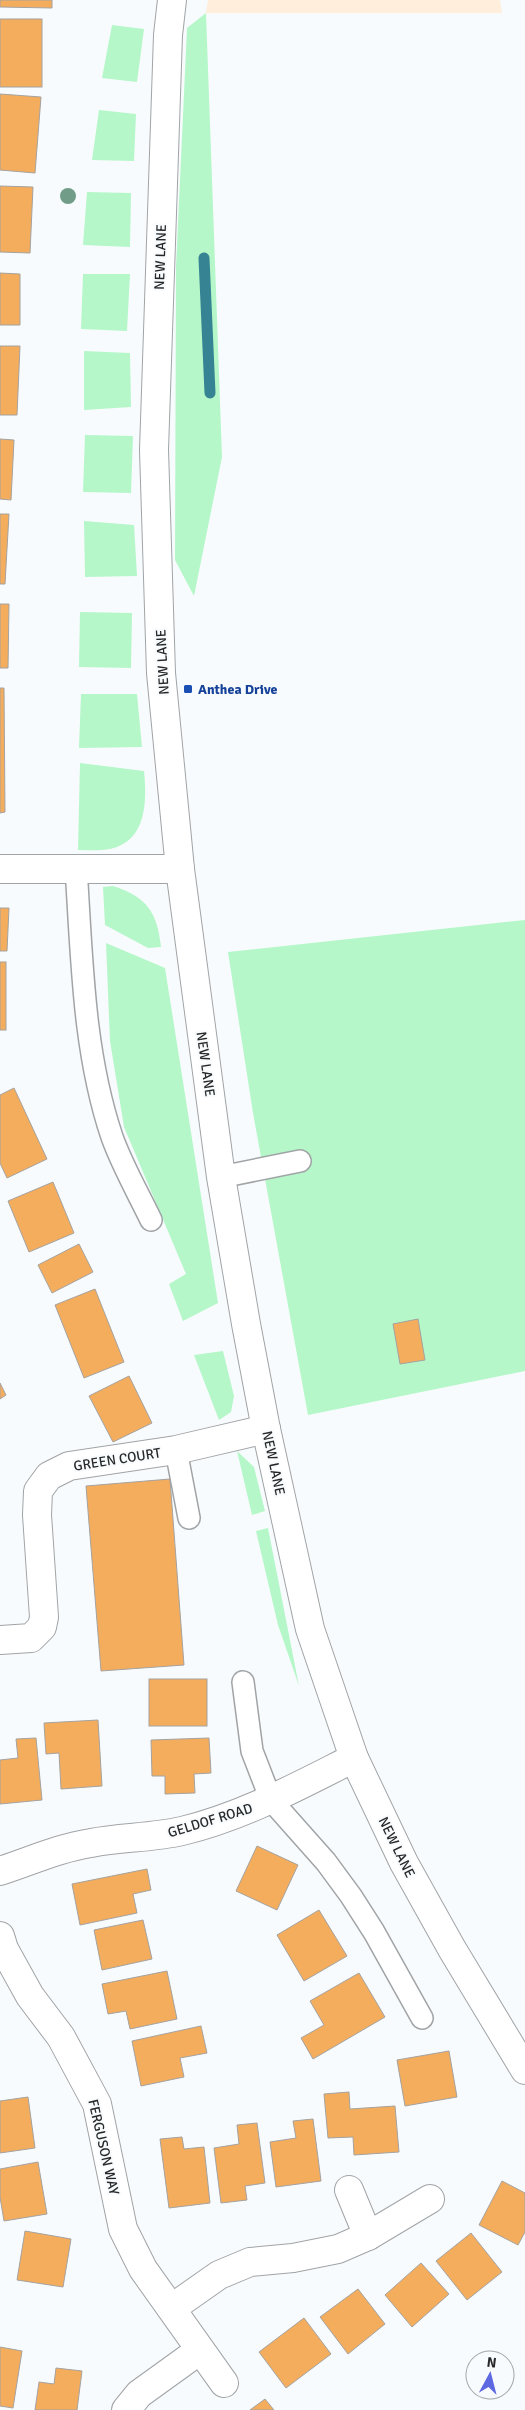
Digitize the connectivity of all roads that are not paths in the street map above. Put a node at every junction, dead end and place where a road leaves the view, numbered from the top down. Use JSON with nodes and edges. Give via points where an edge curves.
{"nodes":[{"id":1,"x":172,"y":0,"type":"edge"},
{"id":2,"x":76,"y":868,"type":"junction"},
{"id":3,"x":0,"y":869,"type":"edge"},
{"id":4,"x":180,"y":869,"type":"junction"},
{"id":5,"x":300,"y":1161,"type":"dead end"},
{"id":6,"x":221,"y":1177,"type":"junction"},
{"id":7,"x":151,"y":1220,"type":"dead end"},
{"id":8,"x":266,"y":1429,"type":"junction"},
{"id":9,"x":176,"y":1450,"type":"junction"},
{"id":10,"x":189,"y":1518,"type":"dead end"},
{"id":11,"x":0,"y":1640,"type":"edge"},
{"id":12,"x":243,"y":1682,"type":"dead end"},
{"id":13,"x":354,"y":1758,"type":"junction"},
{"id":14,"x":271,"y":1800,"type":"junction"},
{"id":15,"x":0,"y":1871,"type":"edge"},
{"id":16,"x":0,"y":1936,"type":"edge"},
{"id":17,"x":422,"y":2018,"type":"dead end"},
{"id":18,"x":525,"y":2070,"type":"edge"},
{"id":19,"x":349,"y":2190,"type":"dead end"},
{"id":20,"x":430,"y":2199,"type":"dead end"},
{"id":21,"x":368,"y":2236,"type":"junction"},
{"id":22,"x":172,"y":2308,"type":"junction"},
{"id":23,"x":200,"y":2350,"type":"junction"},
{"id":24,"x":224,"y":2383,"type":"dead end"},
{"id":25,"x":126,"y":2410,"type":"edge"}],
"edges":[{"from":1,"to":4,"type":"street","name":"NEW LANE","via":[[168,36],[154,450],[161,673]]},
{"from":2,"to":3,"type":"street"},
{"from":2,"to":4,"type":"street"},
{"from":2,"to":7,"type":"lane","via":[[86,1006],[96,1074],[112,1138]]},
{"from":4,"to":6,"type":"street","name":"NEW LANE"},
{"from":5,"to":6,"type":"lane"},
{"from":6,"to":8,"type":"street","name":"NEW LANE"},
{"from":8,"to":9,"type":"street","name":"GREEN COURT"},
{"from":8,"to":13,"type":"street","name":"NEW LANE","via":[[310,1629]]},
{"from":9,"to":10,"type":"lane"},
{"from":9,"to":11,"type":"street","name":"GREEN COURT","via":[[69,1466],[49,1476],[38,1491],[36,1515],[44,1617],[42,1628],[31,1638]]},
{"from":12,"to":14,"type":"lane","via":[[252,1751]]},
{"from":13,"to":14,"type":"street","name":"GELDOF ROAD"},
{"from":13,"to":18,"type":"street","name":"NEW LANE","via":[[404,1863]]},
{"from":14,"to":15,"type":"street","name":"GELDOF ROAD","via":[[233,1816],[182,1831],[54,1850]]},
{"from":14,"to":17,"type":"lane","via":[[326,1862],[351,1896]]},
{"from":16,"to":22,"type":"street","name":"FERGUSON WAY","via":[[30,1996],[62,2037],[87,2082],[97,2104],[123,2229],[143,2269]]},
{"from":19,"to":21,"type":"street"},
{"from":20,"to":21,"type":"street"},
{"from":21,"to":22,"type":"street","via":[[338,2249],[250,2262],[219,2275]]},
{"from":22,"to":23,"type":"street","name":"FERGUSON WAY"},
{"from":23,"to":24,"type":"street","name":"FERGUSON WAY"},
{"from":23,"to":25,"type":"street","via":[[139,2394]]}]}
